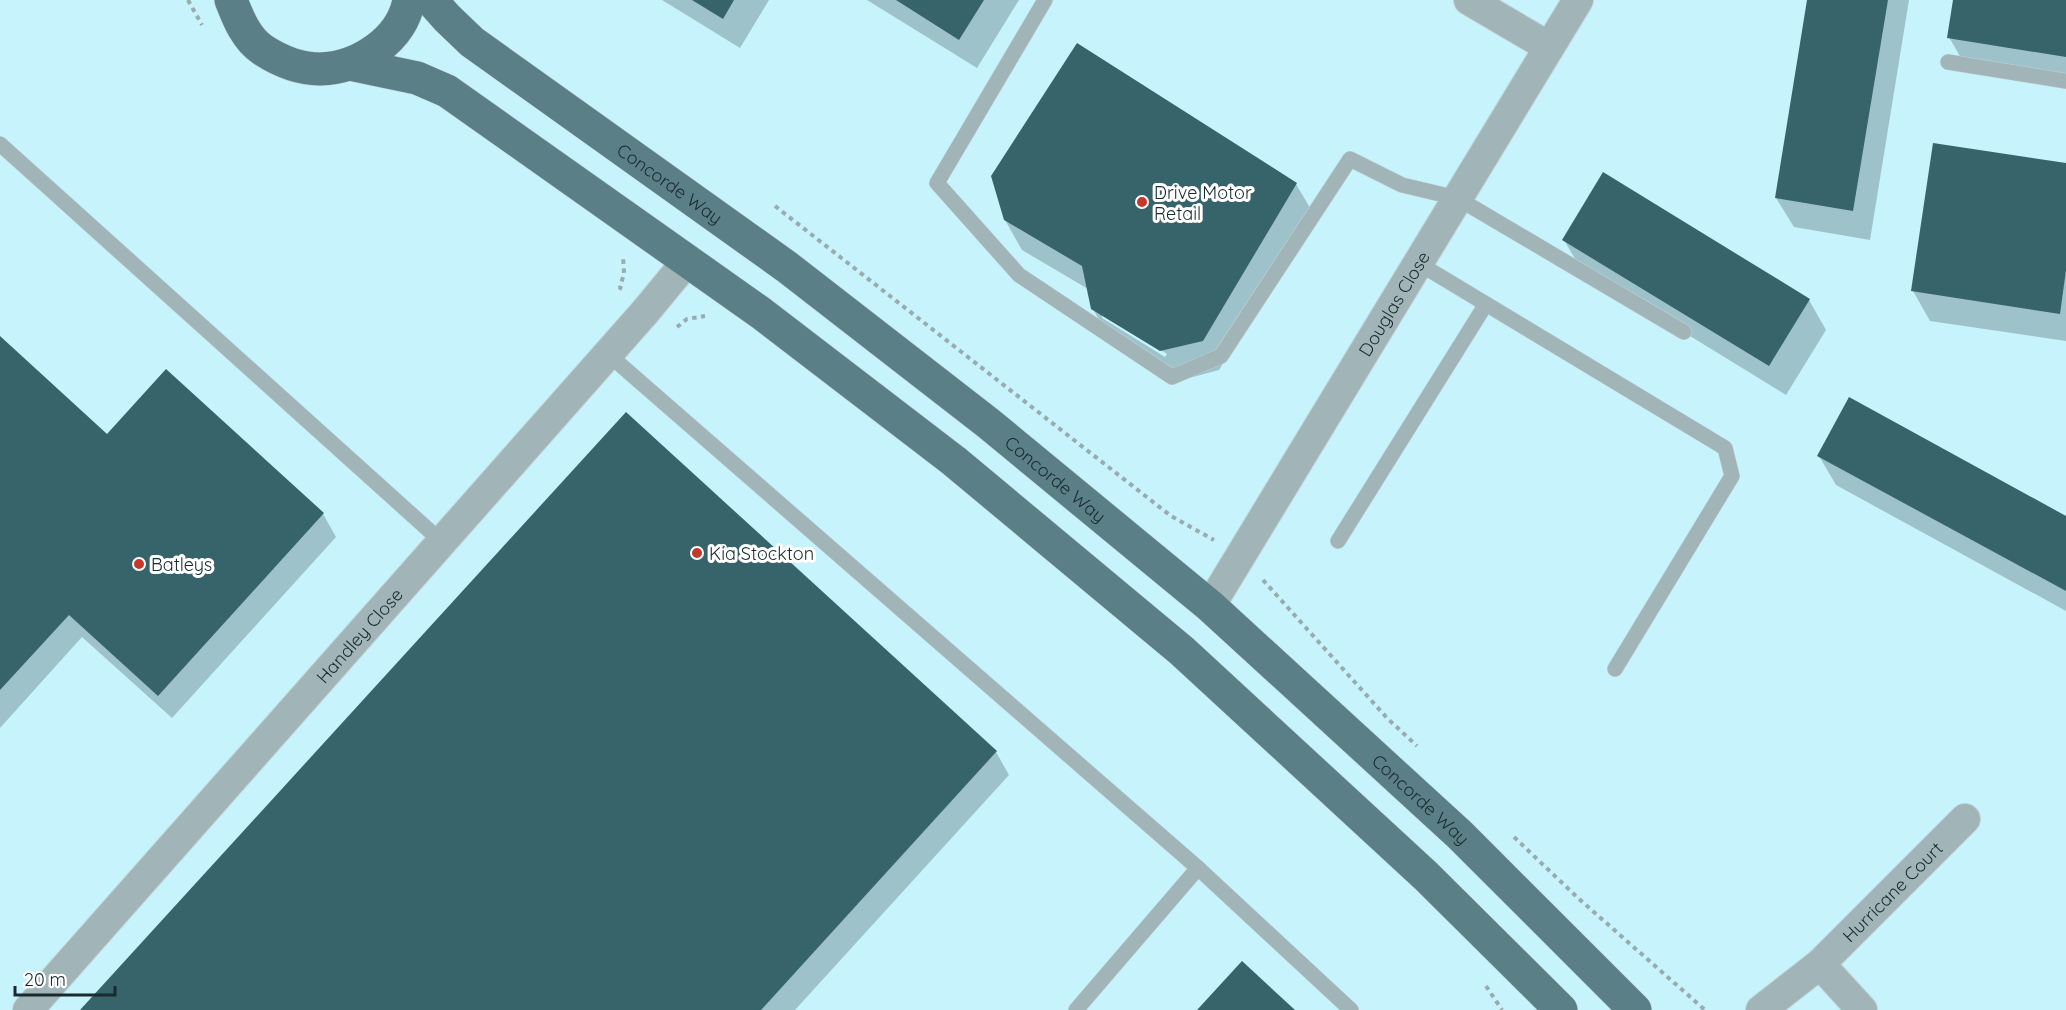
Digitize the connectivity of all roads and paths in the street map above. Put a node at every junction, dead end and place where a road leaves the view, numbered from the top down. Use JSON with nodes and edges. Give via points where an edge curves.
{"nodes":[{"id":1,"x":188,"y":0,"type":"edge"},
{"id":2,"x":231,"y":0,"type":"edge"},
{"id":3,"x":409,"y":0,"type":"edge"},
{"id":4,"x":431,"y":0,"type":"edge"},
{"id":5,"x":1045,"y":0,"type":"edge"},
{"id":6,"x":1469,"y":0,"type":"edge"},
{"id":7,"x":1578,"y":0,"type":"edge"},
{"id":8,"x":205,"y":30,"type":"dead end"},
{"id":9,"x":1549,"y":47,"type":"junction"},
{"id":10,"x":1948,"y":62,"type":"dead end"},
{"id":11,"x":350,"y":64,"type":"junction"},
{"id":12,"x":2066,"y":81,"type":"edge"},
{"id":13,"x":0,"y":144,"type":"edge"},
{"id":14,"x":1457,"y":198,"type":"junction"},
{"id":15,"x":618,"y":247,"type":"dead end"},
{"id":16,"x":688,"y":260,"type":"junction"},
{"id":17,"x":1418,"y":263,"type":"junction"},
{"id":18,"x":1486,"y":304,"type":"junction"},
{"id":19,"x":645,"y":312,"type":"junction"},
{"id":20,"x":715,"y":319,"type":"dead end"},
{"id":21,"x":1684,"y":332,"type":"dead end"},
{"id":22,"x":608,"y":354,"type":"junction"},
{"id":23,"x":1338,"y":541,"type":"dead end"},
{"id":24,"x":442,"y":542,"type":"junction"},
{"id":25,"x":1210,"y":606,"type":"junction"},
{"id":26,"x":1615,"y":669,"type":"dead end"},
{"id":27,"x":1965,"y":819,"type":"dead end"},
{"id":28,"x":1198,"y":868,"type":"junction"},
{"id":29,"x":1820,"y":964,"type":"junction"},
{"id":30,"x":1482,"y":981,"type":"dead end"},
{"id":31,"x":28,"y":1010,"type":"edge"},
{"id":32,"x":1076,"y":1010,"type":"edge"},
{"id":33,"x":1350,"y":1010,"type":"edge"},
{"id":34,"x":1502,"y":1010,"type":"edge"},
{"id":35,"x":1561,"y":1010,"type":"edge"},
{"id":36,"x":1635,"y":1010,"type":"edge"},
{"id":37,"x":1761,"y":1010,"type":"edge"},
{"id":38,"x":1862,"y":1010,"type":"edge"}],
"edges":[{"from":1,"to":8,"type":"path"},
{"from":2,"to":11,"type":"main road","via":[[241,25],[261,49],[289,64],[319,69]]},
{"from":3,"to":11,"type":"main road","via":[[395,31],[375,51]]},
{"from":4,"to":25,"type":"main road","name":"Concorde Way","via":[[472,42],[787,267],[988,423]]},
{"from":5,"to":14,"type":"lane","via":[[937,183],[1019,275],[1172,377],[1221,356],[1350,159],[1402,185]]},
{"from":6,"to":9,"type":"street"},
{"from":7,"to":9,"type":"street","name":"Douglas Close"},
{"from":9,"to":14,"type":"street","name":"Douglas Close"},
{"from":10,"to":12,"type":"lane"},
{"from":11,"to":16,"type":"main road","via":[[417,78],[447,91]]},
{"from":13,"to":24,"type":"lane"},
{"from":14,"to":17,"type":"street","name":"Douglas Close"},
{"from":14,"to":21,"type":"lane"},
{"from":15,"to":19,"type":"path","via":[[623,255],[624,273],[620,288]]},
{"from":16,"to":19,"type":"street","name":"Handley Close"},
{"from":16,"to":35,"type":"main road","via":[[954,461],[1182,651],[1425,876]]},
{"from":17,"to":18,"type":"lane"},
{"from":17,"to":25,"type":"street","name":"Douglas Close"},
{"from":18,"to":23,"type":"lane"},
{"from":18,"to":26,"type":"lane","via":[[1725,448],[1732,476]]},
{"from":19,"to":20,"type":"path","via":[[670,333],[687,319]]},
{"from":19,"to":22,"type":"street","name":"Handley Close"},
{"from":22,"to":24,"type":"street","name":"Handley Close"},
{"from":22,"to":28,"type":"lane"},
{"from":24,"to":31,"type":"street","name":"Handley Close"},
{"from":25,"to":36,"type":"main road","name":"Concorde Way","via":[[1460,835]]},
{"from":27,"to":29,"type":"street","name":"Hurricane Court"},
{"from":28,"to":32,"type":"lane"},
{"from":28,"to":33,"type":"lane"},
{"from":29,"to":37,"type":"street","name":"Hurricane Court"},
{"from":29,"to":38,"type":"street"},
{"from":30,"to":34,"type":"path"}]}
